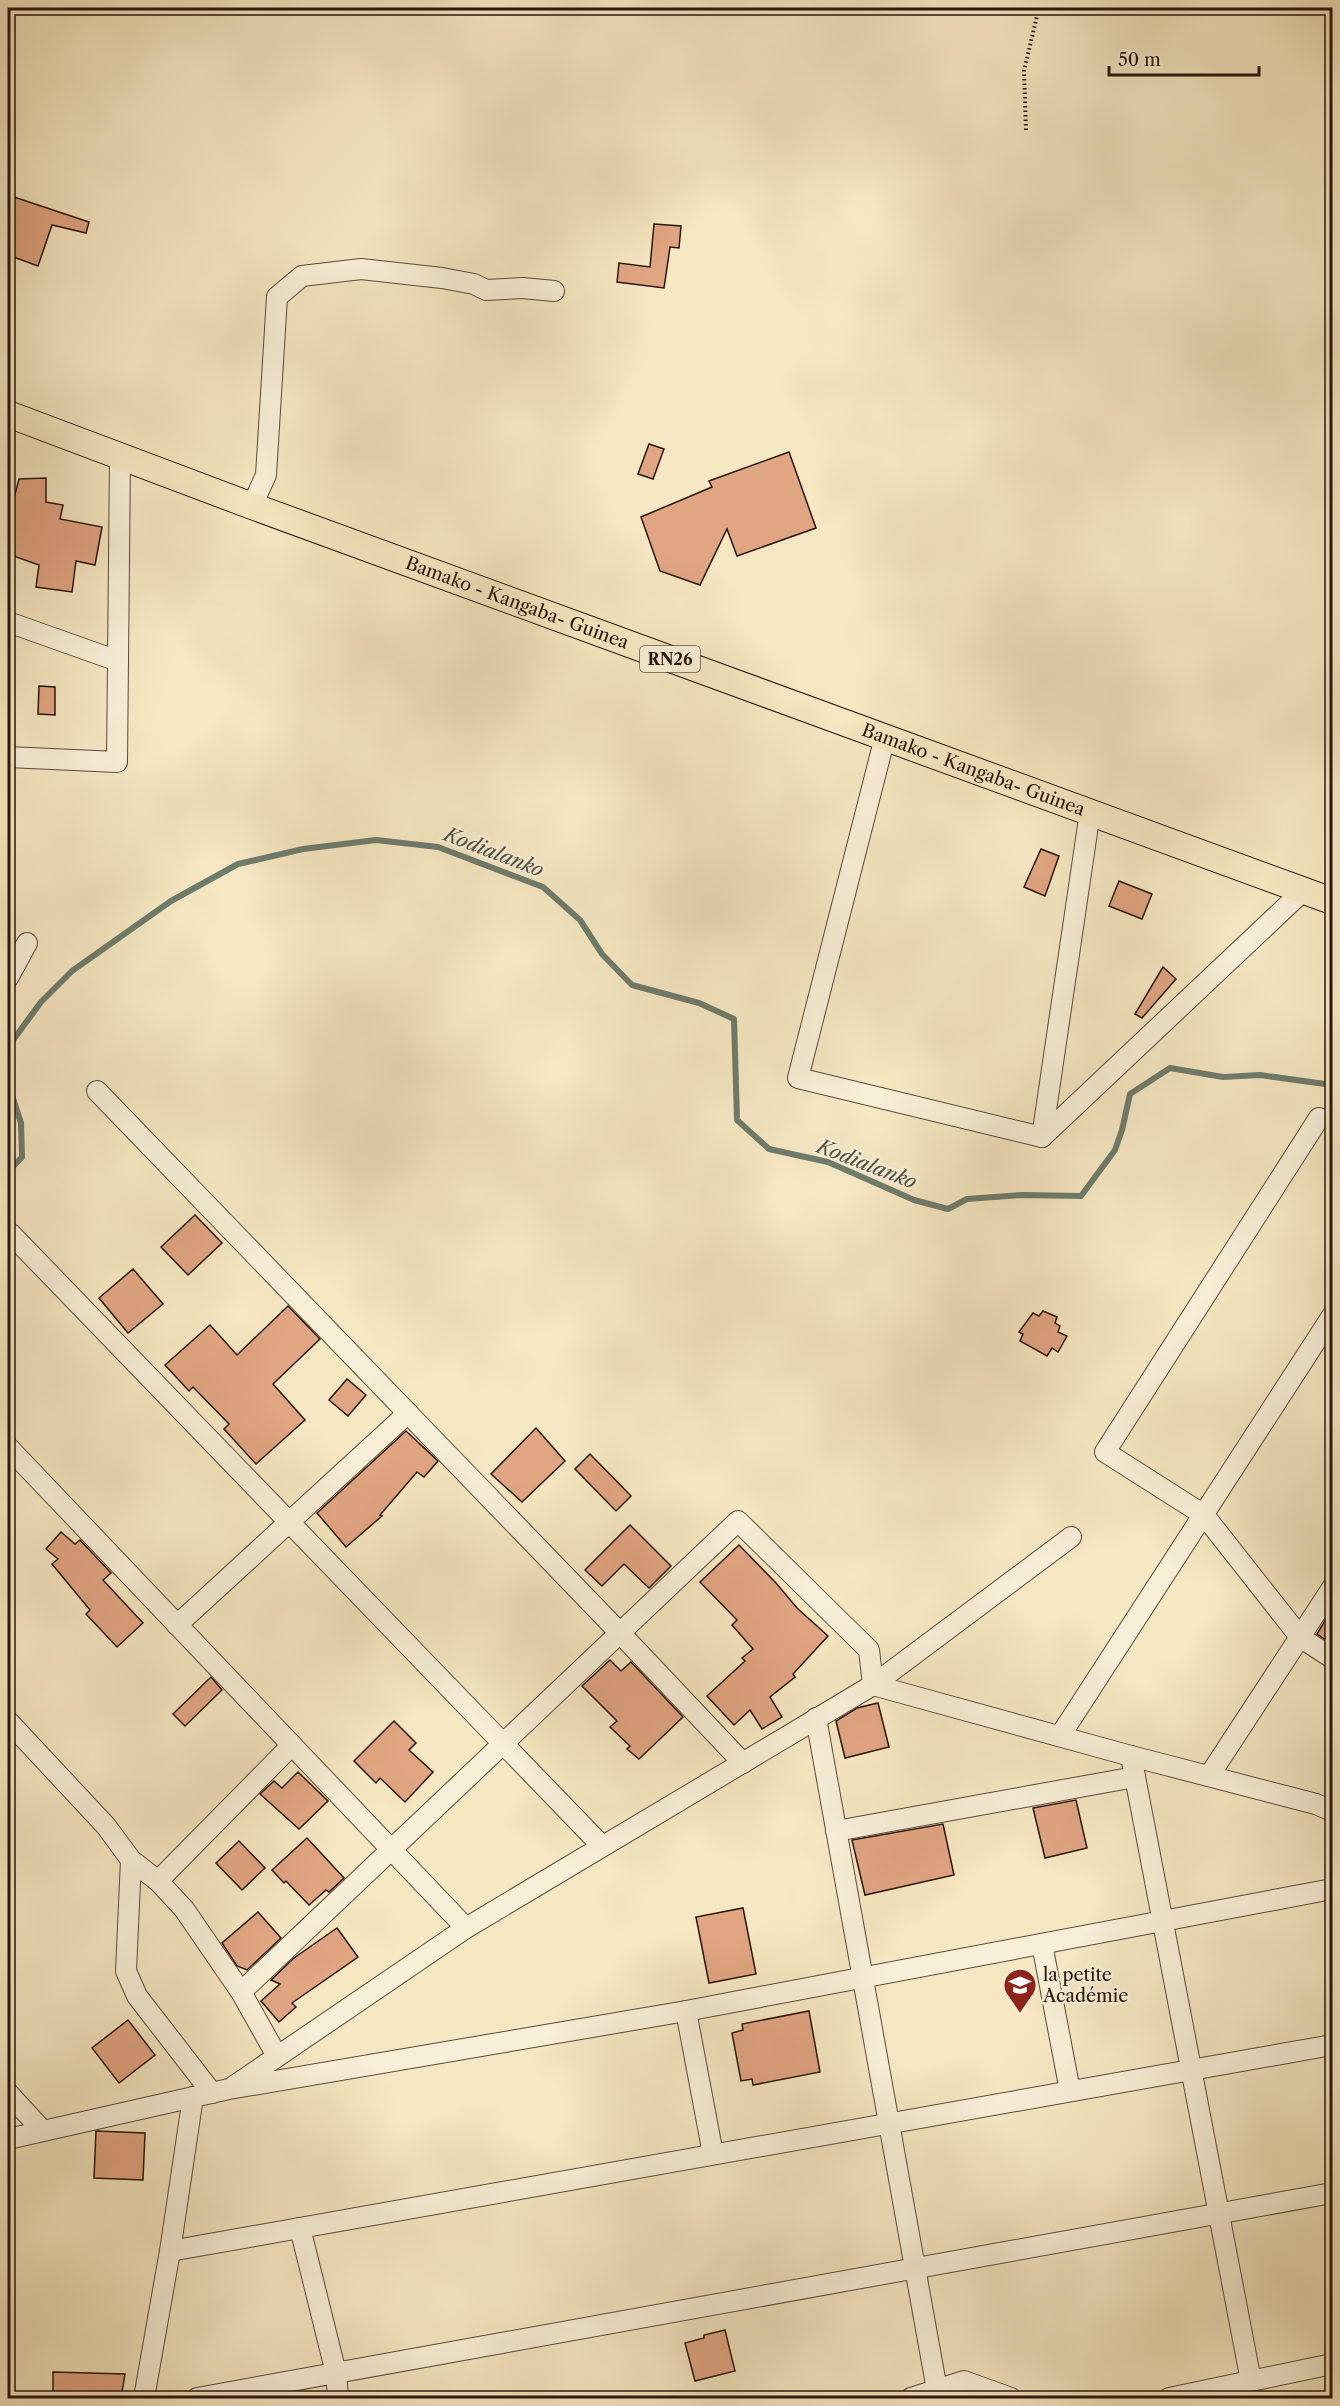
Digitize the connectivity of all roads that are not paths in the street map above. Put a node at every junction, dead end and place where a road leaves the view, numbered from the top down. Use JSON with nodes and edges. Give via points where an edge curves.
{"nodes":[{"id":1,"x":554,"y":291,"type":"dead end"},
{"id":2,"x":8,"y":414,"type":"edge"},
{"id":3,"x":120,"y":457,"type":"junction"},
{"id":4,"x":252,"y":506,"type":"junction"},
{"id":5,"x":8,"y":622,"type":"edge"},
{"id":6,"x":118,"y":661,"type":"junction"},
{"id":7,"x":885,"y":737,"type":"junction"},
{"id":8,"x":8,"y":757,"type":"edge"},
{"id":9,"x":1090,"y":812,"type":"junction"},
{"id":10,"x":1304,"y":890,"type":"junction"},
{"id":11,"x":1332,"y":901,"type":"edge"},
{"id":12,"x":27,"y":943,"type":"dead end"},
{"id":13,"x":8,"y":978,"type":"edge"},
{"id":14,"x":97,"y":1091,"type":"dead end"},
{"id":15,"x":1319,"y":1118,"type":"dead end"},
{"id":16,"x":1042,"y":1137,"type":"junction"},
{"id":17,"x":10,"y":1233,"type":"dead end"},
{"id":18,"x":1332,"y":1316,"type":"edge"},
{"id":19,"x":408,"y":1413,"type":"junction"},
{"id":20,"x":8,"y":1447,"type":"edge"},
{"id":21,"x":1204,"y":1515,"type":"junction"},
{"id":22,"x":289,"y":1522,"type":"junction"},
{"id":23,"x":1071,"y":1537,"type":"dead end"},
{"id":24,"x":1332,"y":1588,"type":"edge"},
{"id":25,"x":177,"y":1625,"type":"junction"},
{"id":26,"x":620,"y":1633,"type":"junction"},
{"id":27,"x":1300,"y":1637,"type":"junction"},
{"id":28,"x":1332,"y":1658,"type":"edge"},
{"id":29,"x":873,"y":1684,"type":"junction"},
{"id":30,"x":816,"y":1718,"type":"junction"},
{"id":31,"x":8,"y":1721,"type":"edge"},
{"id":32,"x":1060,"y":1736,"type":"junction"},
{"id":33,"x":503,"y":1744,"type":"junction"},
{"id":34,"x":292,"y":1745,"type":"junction"},
{"id":35,"x":1131,"y":1755,"type":"junction"},
{"id":36,"x":742,"y":1763,"type":"junction"},
{"id":37,"x":1209,"y":1776,"type":"junction"},
{"id":38,"x":1135,"y":1778,"type":"junction"},
{"id":39,"x":1332,"y":1811,"type":"edge"},
{"id":40,"x":836,"y":1831,"type":"junction"},
{"id":41,"x":602,"y":1846,"type":"junction"},
{"id":42,"x":392,"y":1850,"type":"junction"},
{"id":43,"x":131,"y":1860,"type":"junction"},
{"id":44,"x":158,"y":1881,"type":"junction"},
{"id":45,"x":1332,"y":1889,"type":"edge"},
{"id":46,"x":1162,"y":1921,"type":"junction"},
{"id":47,"x":466,"y":1928,"type":"junction"},
{"id":48,"x":1042,"y":1944,"type":"junction"},
{"id":49,"x":863,"y":1978,"type":"junction"},
{"id":50,"x":241,"y":1992,"type":"junction"},
{"id":51,"x":686,"y":2011,"type":"junction"},
{"id":52,"x":1332,"y":2045,"type":"edge"},
{"id":53,"x":277,"y":2056,"type":"junction"},
{"id":54,"x":1191,"y":2070,"type":"junction"},
{"id":55,"x":221,"y":2091,"type":"junction"},
{"id":56,"x":1070,"y":2091,"type":"junction"},
{"id":57,"x":8,"y":2093,"type":"edge"},
{"id":58,"x":193,"y":2097,"type":"junction"},
{"id":59,"x":889,"y":2123,"type":"junction"},
{"id":60,"x":42,"y":2130,"type":"junction"},
{"id":61,"x":8,"y":2139,"type":"edge"},
{"id":62,"x":713,"y":2154,"type":"junction"},
{"id":63,"x":1332,"y":2193,"type":"edge"},
{"id":64,"x":1218,"y":2214,"type":"junction"},
{"id":65,"x":300,"y":2228,"type":"junction"},
{"id":66,"x":170,"y":2252,"type":"junction"},
{"id":67,"x":915,"y":2268,"type":"junction"},
{"id":68,"x":1332,"y":2364,"type":"edge"},
{"id":69,"x":336,"y":2373,"type":"junction"},
{"id":70,"x":1251,"y":2381,"type":"junction"},
{"id":71,"x":937,"y":2390,"type":"junction"},
{"id":72,"x":1210,"y":2394,"type":"edge"},
{"id":73,"x":144,"y":2398,"type":"edge"},
{"id":74,"x":197,"y":2398,"type":"edge"},
{"id":75,"x":338,"y":2398,"type":"edge"},
{"id":76,"x":911,"y":2398,"type":"edge"},
{"id":77,"x":1011,"y":2398,"type":"edge"},
{"id":78,"x":1169,"y":2398,"type":"edge"}],
"edges":[{"from":1,"to":4,"type":"street","via":[[486,290],[464,282],[361,269],[302,276],[278,297],[266,475]]},
{"from":2,"to":3,"type":"main road","name":"Bamako - Kangaba- Guinea","number":"RN26"},
{"from":3,"to":4,"type":"main road","name":"Bamako - Kangaba- Guinea","number":"RN26"},
{"from":3,"to":6,"type":"street"},
{"from":4,"to":7,"type":"main road","name":"Bamako - Kangaba- Guinea","number":"RN26"},
{"from":5,"to":6,"type":"street"},
{"from":6,"to":8,"type":"street","via":[[117,762]]},
{"from":7,"to":9,"type":"main road","name":"Bamako - Kangaba- Guinea","number":"RN26"},
{"from":7,"to":16,"type":"street","via":[[798,1078]]},
{"from":9,"to":10,"type":"main road","name":"Bamako - Kangaba- Guinea","number":"RN26"},
{"from":9,"to":16,"type":"street"},
{"from":10,"to":11,"type":"main road","name":"Bamako - Kangaba- Guinea","number":"RN26"},
{"from":10,"to":16,"type":"street"},
{"from":12,"to":13,"type":"street"},
{"from":14,"to":19,"type":"street"},
{"from":15,"to":21,"type":"street","via":[[1105,1452]]},
{"from":17,"to":22,"type":"street"},
{"from":18,"to":21,"type":"street"},
{"from":19,"to":22,"type":"street"},
{"from":19,"to":26,"type":"street"},
{"from":20,"to":25,"type":"street"},
{"from":21,"to":27,"type":"street"},
{"from":21,"to":32,"type":"street"},
{"from":22,"to":25,"type":"street"},
{"from":22,"to":33,"type":"street"},
{"from":23,"to":29,"type":"street"},
{"from":24,"to":27,"type":"street"},
{"from":25,"to":34,"type":"street"},
{"from":26,"to":29,"type":"street","via":[[738,1521],[869,1650]]},
{"from":26,"to":33,"type":"street"},
{"from":26,"to":36,"type":"street"},
{"from":27,"to":28,"type":"street"},
{"from":27,"to":37,"type":"street"},
{"from":29,"to":30,"type":"street"},
{"from":29,"to":32,"type":"street"},
{"from":30,"to":36,"type":"street"},
{"from":30,"to":40,"type":"street"},
{"from":31,"to":43,"type":"street","via":[[106,1826]]},
{"from":32,"to":35,"type":"street"},
{"from":33,"to":41,"type":"street"},
{"from":33,"to":42,"type":"street"},
{"from":34,"to":42,"type":"street"},
{"from":34,"to":44,"type":"street"},
{"from":35,"to":37,"type":"street"},
{"from":35,"to":38,"type":"street"},
{"from":36,"to":41,"type":"street"},
{"from":37,"to":39,"type":"street"},
{"from":38,"to":40,"type":"street"},
{"from":38,"to":46,"type":"street"},
{"from":40,"to":49,"type":"street"},
{"from":41,"to":47,"type":"street"},
{"from":42,"to":47,"type":"street"},
{"from":42,"to":50,"type":"street"},
{"from":43,"to":44,"type":"street"},
{"from":43,"to":55,"type":"street","via":[[126,1971],[136,1996]]},
{"from":44,"to":50,"type":"street","via":[[184,1910]]},
{"from":45,"to":46,"type":"street"},
{"from":46,"to":48,"type":"street"},
{"from":46,"to":54,"type":"street"},
{"from":47,"to":53,"type":"street"},
{"from":48,"to":49,"type":"street"},
{"from":48,"to":56,"type":"street"},
{"from":49,"to":51,"type":"street"},
{"from":49,"to":59,"type":"street"},
{"from":50,"to":53,"type":"street"},
{"from":51,"to":55,"type":"street"},
{"from":51,"to":62,"type":"street"},
{"from":52,"to":54,"type":"street"},
{"from":53,"to":55,"type":"street"},
{"from":54,"to":56,"type":"street"},
{"from":54,"to":64,"type":"street"},
{"from":55,"to":58,"type":"street"},
{"from":56,"to":59,"type":"street"},
{"from":57,"to":60,"type":"street"},
{"from":58,"to":60,"type":"street"},
{"from":58,"to":66,"type":"street"},
{"from":59,"to":62,"type":"street"},
{"from":59,"to":67,"type":"street"},
{"from":60,"to":61,"type":"street"},
{"from":62,"to":65,"type":"street"},
{"from":63,"to":64,"type":"street"},
{"from":64,"to":67,"type":"street"},
{"from":64,"to":70,"type":"street"},
{"from":65,"to":66,"type":"street"},
{"from":65,"to":69,"type":"street"},
{"from":66,"to":73,"type":"street"},
{"from":67,"to":69,"type":"street"},
{"from":67,"to":71,"type":"street"},
{"from":68,"to":70,"type":"street"},
{"from":69,"to":74,"type":"street"},
{"from":69,"to":75,"type":"street"},
{"from":70,"to":72,"type":"street"},
{"from":71,"to":76,"type":"street"},
{"from":71,"to":77,"type":"street","via":[[964,2381]]},
{"from":72,"to":78,"type":"street"}]}
